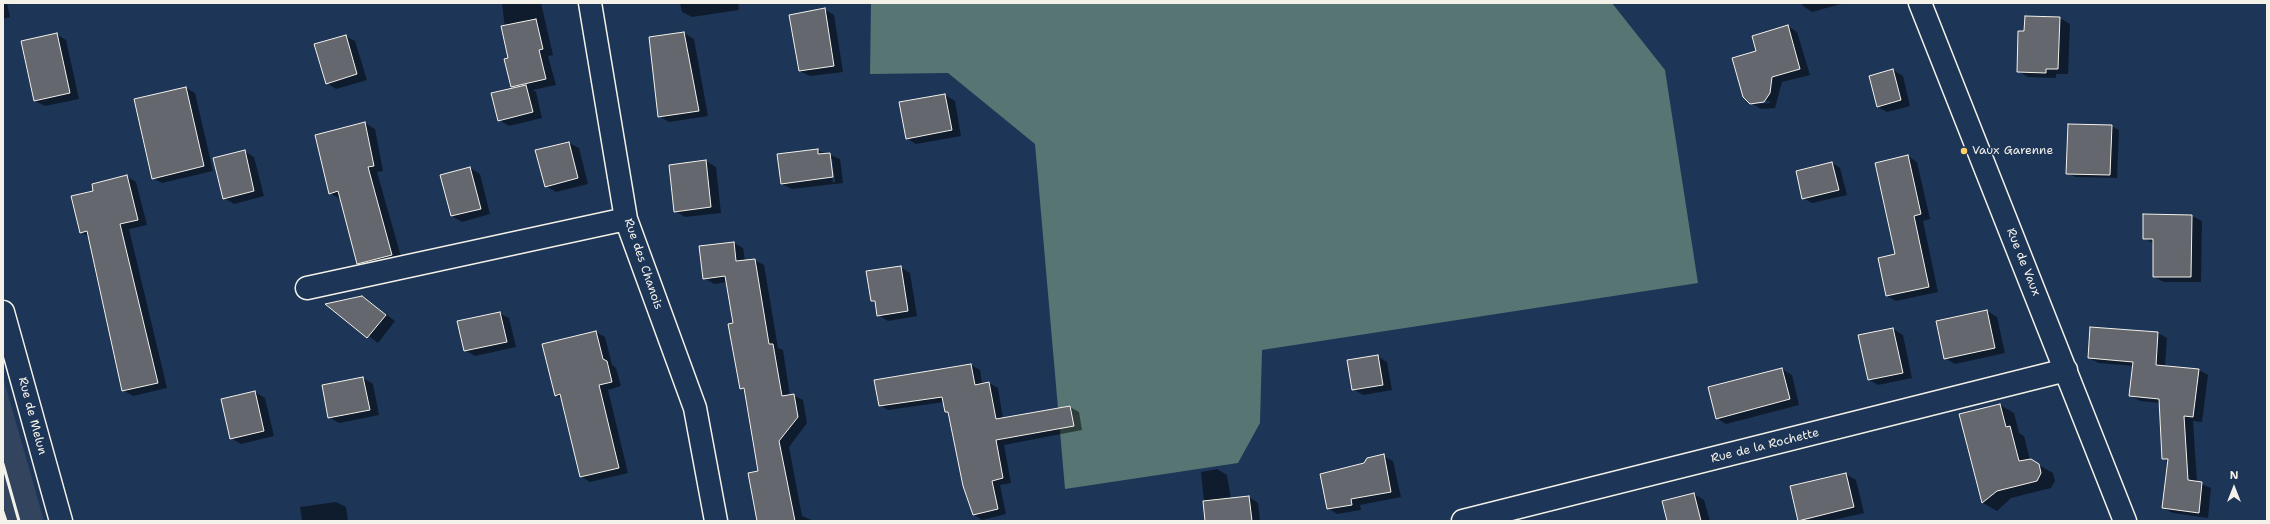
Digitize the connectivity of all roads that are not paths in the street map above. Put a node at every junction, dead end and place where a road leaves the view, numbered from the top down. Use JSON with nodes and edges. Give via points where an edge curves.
{"nodes":[{"id":1,"x":590,"y":3,"type":"edge"},
{"id":2,"x":1920,"y":3,"type":"edge"},
{"id":3,"x":626,"y":219,"type":"junction"},
{"id":4,"x":307,"y":288,"type":"dead end"},
{"id":5,"x":3,"y":312,"type":"edge"},
{"id":6,"x":2066,"y":370,"type":"junction"},
{"id":7,"x":61,"y":521,"type":"edge"},
{"id":8,"x":716,"y":521,"type":"edge"},
{"id":9,"x":1463,"y":521,"type":"edge"},
{"id":10,"x":2125,"y":521,"type":"edge"}],
"edges":[{"from":1,"to":3,"type":"street","name":"Rue des Chanois"},
{"from":2,"to":6,"type":"street","name":"Rue de Vaux"},
{"from":3,"to":4,"type":"street"},
{"from":3,"to":8,"type":"street","name":"Rue des Chanois","via":[[695,408]]},
{"from":5,"to":7,"type":"street","name":"Rue de Melun"},
{"from":6,"to":9,"type":"street","name":"Rue de la Rochette"},
{"from":6,"to":10,"type":"street","name":"Rue de Vaux"}]}
